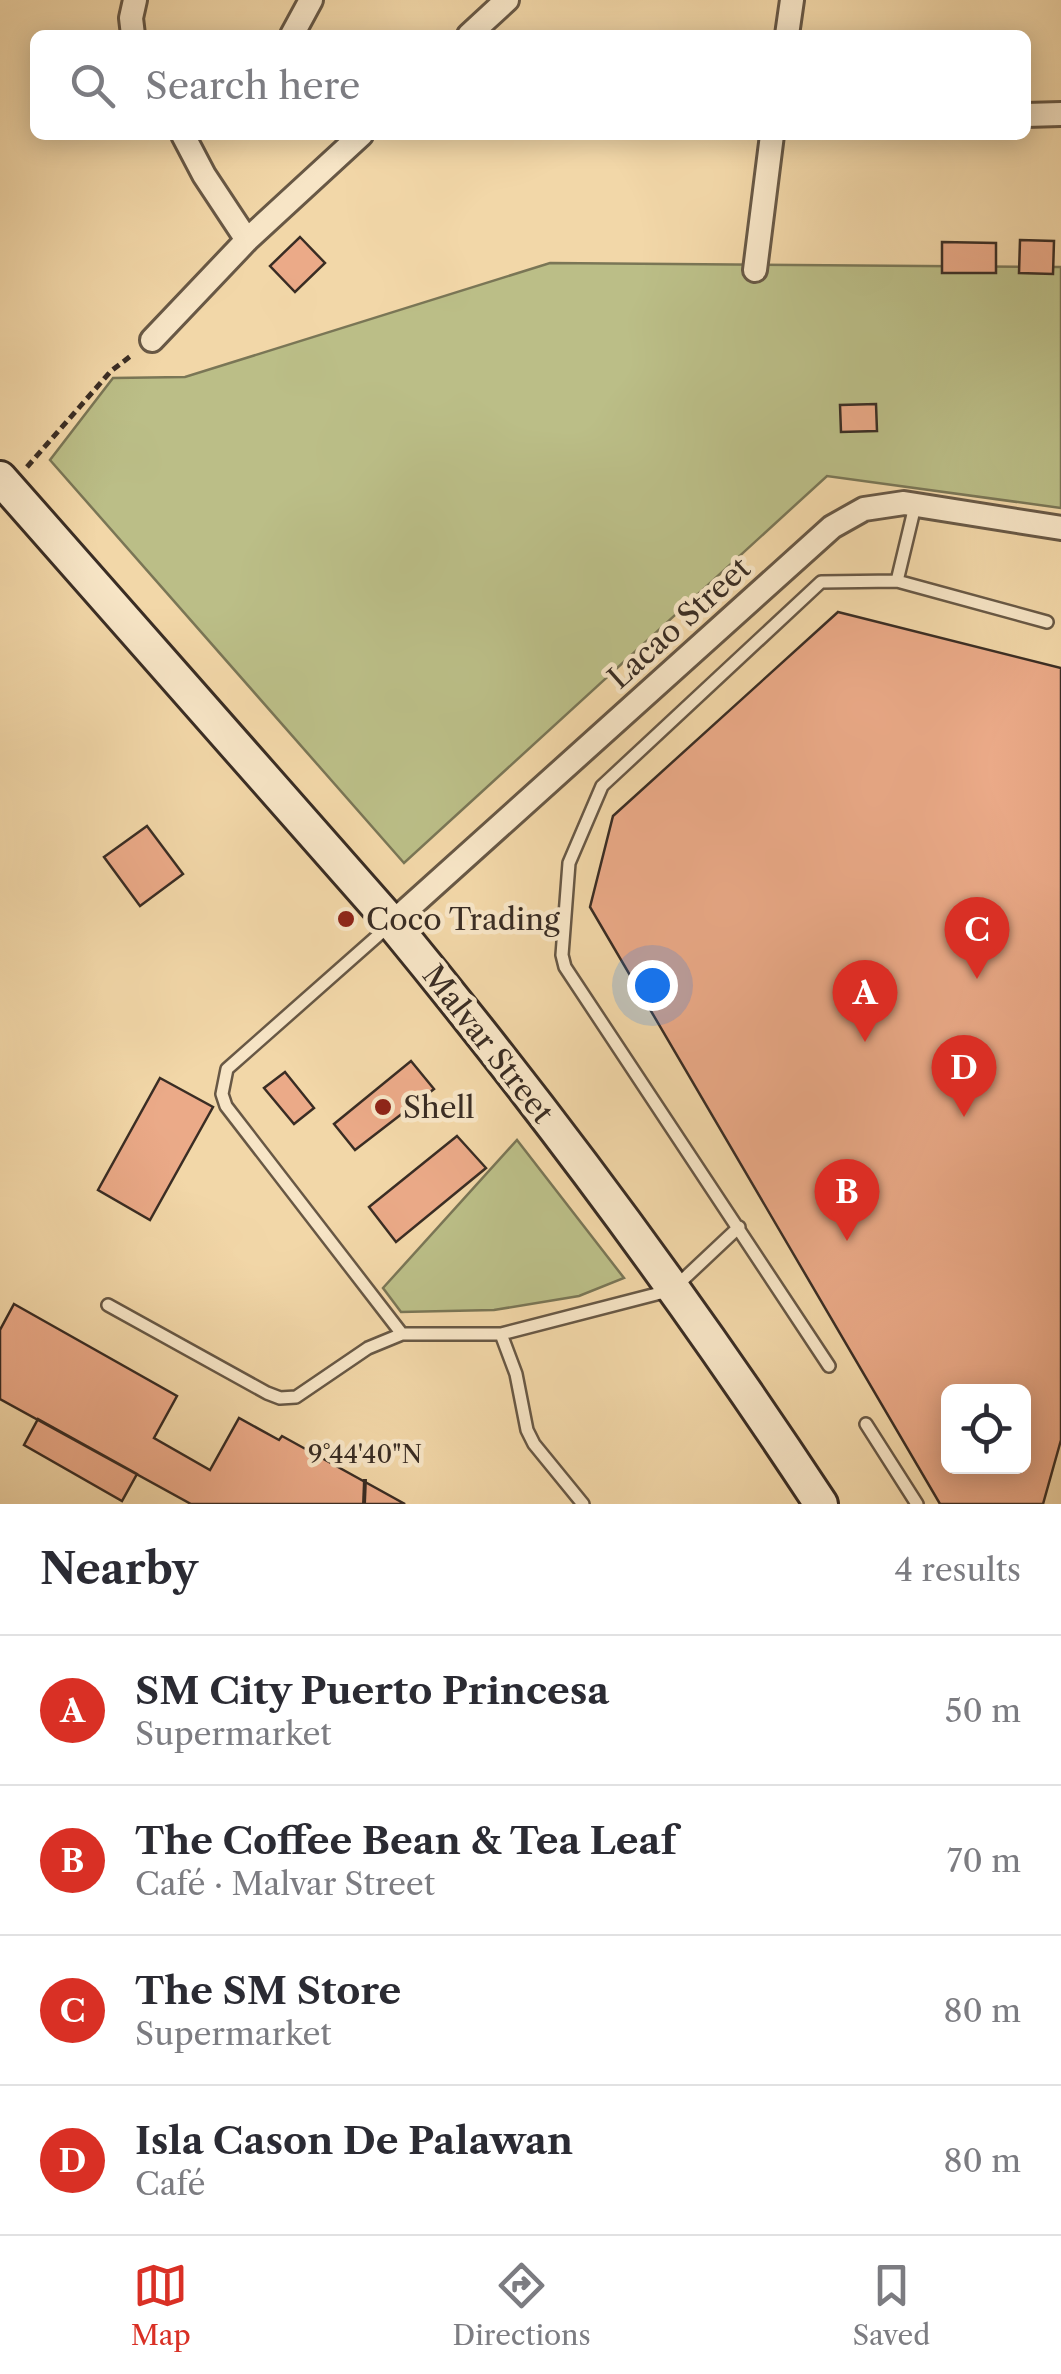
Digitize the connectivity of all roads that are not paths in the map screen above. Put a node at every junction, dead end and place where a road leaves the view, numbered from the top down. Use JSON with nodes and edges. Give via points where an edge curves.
{"nodes":[{"id":1,"x":135,"y":0,"type":"edge"},
{"id":2,"x":311,"y":0,"type":"edge"},
{"id":3,"x":507,"y":0,"type":"edge"},
{"id":4,"x":792,"y":0,"type":"edge"},
{"id":5,"x":133,"y":30,"type":"edge"},
{"id":6,"x":295,"y":30,"type":"edge"},
{"id":7,"x":474,"y":30,"type":"edge"},
{"id":8,"x":788,"y":30,"type":"edge"},
{"id":9,"x":1061,"y":114,"type":"edge"},
{"id":10,"x":1031,"y":115,"type":"edge"},
{"id":11,"x":186,"y":140,"type":"edge"},
{"id":12,"x":356,"y":140,"type":"edge"},
{"id":13,"x":771,"y":140,"type":"edge"},
{"id":14,"x":247,"y":240,"type":"junction"},
{"id":15,"x":755,"y":270,"type":"dead end"},
{"id":16,"x":152,"y":340,"type":"road end"},
{"id":17,"x":4,"y":483,"type":"edge"},
{"id":18,"x":915,"y":506,"type":"junction"},
{"id":19,"x":1061,"y":528,"type":"edge"},
{"id":20,"x":898,"y":581,"type":"junction"},
{"id":21,"x":1047,"y":622,"type":"dead end"},
{"id":22,"x":392,"y":923,"type":"junction"},
{"id":23,"x":739,"y":1227,"type":"junction"},
{"id":24,"x":672,"y":1290,"type":"junction"},
{"id":25,"x":108,"y":1305,"type":"dead end"},
{"id":26,"x":402,"y":1334,"type":"junction"},
{"id":27,"x":502,"y":1334,"type":"junction"},
{"id":28,"x":829,"y":1366,"type":"dead end"},
{"id":29,"x":866,"y":1424,"type":"dead end"},
{"id":30,"x":582,"y":1504,"type":"edge"},
{"id":31,"x":821,"y":1504,"type":"edge"},
{"id":32,"x":917,"y":1504,"type":"edge"}],
"edges":[{"from":1,"to":5,"type":"street"},
{"from":2,"to":6,"type":"street"},
{"from":3,"to":7,"type":"street"},
{"from":4,"to":8,"type":"street"},
{"from":9,"to":10,"type":"street"},
{"from":11,"to":14,"type":"street"},
{"from":12,"to":14,"type":"street"},
{"from":13,"to":15,"type":"street"},
{"from":14,"to":16,"type":"street"},
{"from":17,"to":22,"type":"main road","name":"Malvar Street"},
{"from":18,"to":19,"type":"street","name":"Lacao Street"},
{"from":18,"to":20,"type":"lane"},
{"from":18,"to":22,"type":"street","name":"Lacao Street","via":[[864,509],[808,546]]},
{"from":20,"to":21,"type":"lane"},
{"from":20,"to":23,"type":"lane","via":[[821,582],[602,786],[569,863],[565,967]]},
{"from":22,"to":24,"type":"main road","name":"Malvar Street","via":[[516,1077]]},
{"from":22,"to":26,"type":"lane","via":[[227,1070],[222,1094]]},
{"from":23,"to":24,"type":"lane"},
{"from":23,"to":28,"type":"lane"},
{"from":24,"to":27,"type":"lane"},
{"from":24,"to":31,"type":"main road","name":"Malvar Street"},
{"from":25,"to":26,"type":"lane","via":[[280,1398],[312,1389],[368,1348]]},
{"from":26,"to":27,"type":"lane"},
{"from":27,"to":30,"type":"lane","via":[[527,1430]]},
{"from":29,"to":32,"type":"lane"}]}
